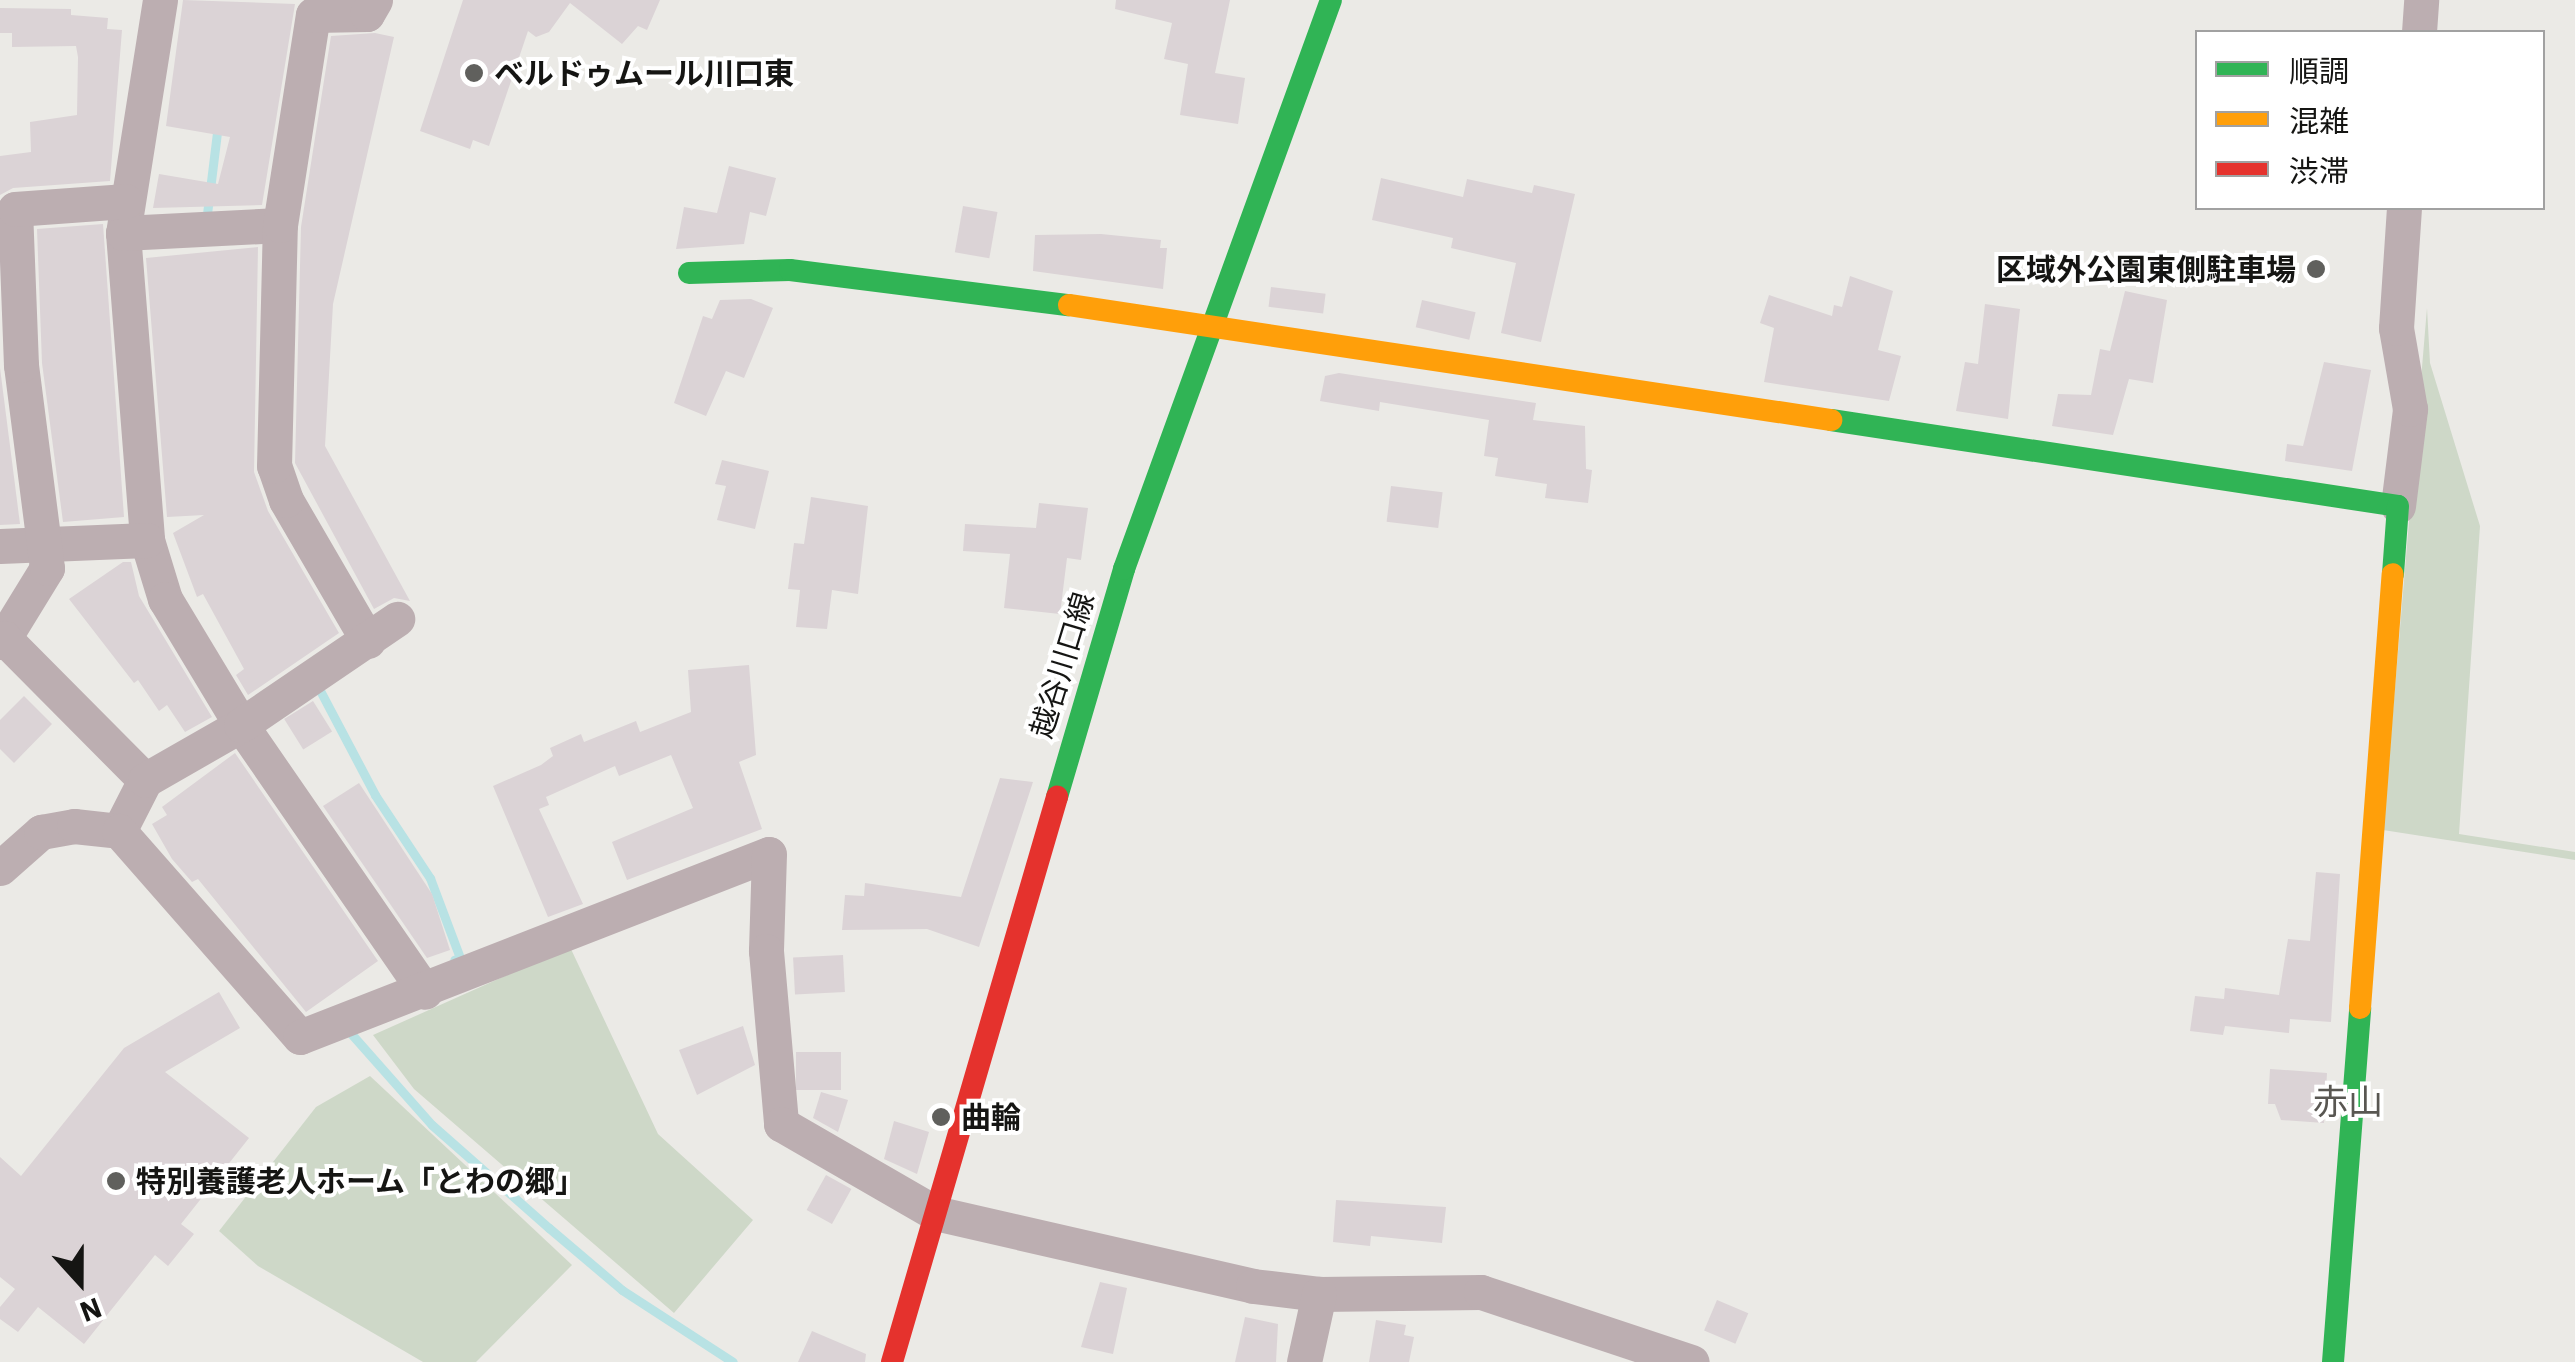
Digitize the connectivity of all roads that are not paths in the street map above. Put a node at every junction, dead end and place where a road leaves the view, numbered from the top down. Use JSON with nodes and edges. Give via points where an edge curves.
{"nodes":[{"id":1,"x":160,"y":0,"type":"edge"},
{"id":2,"x":375,"y":0,"type":"edge"},
{"id":3,"x":1331,"y":0,"type":"edge"},
{"id":4,"x":2422,"y":0,"type":"edge"},
{"id":5,"x":2419,"y":30,"type":"edge"},
{"id":6,"x":2404,"y":210,"type":"edge"},
{"id":7,"x":124,"y":218,"type":"junction"},
{"id":8,"x":280,"y":225,"type":"junction"},
{"id":9,"x":689,"y":273,"type":"dead end"},
{"id":10,"x":1210,"y":326,"type":"junction"},
{"id":11,"x":10,"y":365,"type":"edge"},
{"id":12,"x":2398,"y":506,"type":"junction"},
{"id":13,"x":147,"y":540,"type":"junction"},
{"id":14,"x":47,"y":545,"type":"junction"},
{"id":15,"x":0,"y":546,"type":"edge"},
{"id":16,"x":397,"y":619,"type":"dead end"},
{"id":17,"x":2,"y":640,"type":"edge"},
{"id":18,"x":368,"y":641,"type":"junction"},
{"id":19,"x":242,"y":725,"type":"junction"},
{"id":20,"x":145,"y":780,"type":"junction"},
{"id":21,"x":119,"y":831,"type":"junction"},
{"id":22,"x":0,"y":868,"type":"edge"},
{"id":23,"x":425,"y":992,"type":"junction"},
{"id":24,"x":935,"y":1214,"type":"junction"},
{"id":25,"x":1319,"y":1294,"type":"junction"},
{"id":26,"x":892,"y":1362,"type":"edge"},
{"id":27,"x":1304,"y":1362,"type":"edge"},
{"id":28,"x":1692,"y":1362,"type":"edge"},
{"id":29,"x":2333,"y":1362,"type":"edge"}],
"edges":[{"from":1,"to":7,"type":"street"},
{"from":2,"to":8,"type":"street","via":[[367,14],[312,15]]},
{"from":3,"to":10,"type":"street","name":"越谷川口線"},
{"from":4,"to":5,"type":"street"},
{"from":6,"to":12,"type":"street","via":[[2396,328],[2410,410]]},
{"from":7,"to":8,"type":"street"},
{"from":7,"to":11,"type":"street","via":[[15,208]]},
{"from":7,"to":13,"type":"street"},
{"from":8,"to":18,"type":"street","via":[[274,466],[286,500]]},
{"from":9,"to":10,"type":"street","via":[[808,272]]},
{"from":10,"to":12,"type":"street"},
{"from":10,"to":24,"type":"street","name":"越谷川口線","via":[[1074,725]]},
{"from":11,"to":14,"type":"street"},
{"from":12,"to":29,"type":"street"},
{"from":13,"to":14,"type":"street"},
{"from":13,"to":19,"type":"street","via":[[164,599]]},
{"from":14,"to":15,"type":"street"},
{"from":14,"to":17,"type":"street","via":[[47,568]]},
{"from":16,"to":18,"type":"street"},
{"from":17,"to":20,"type":"street"},
{"from":18,"to":19,"type":"street"},
{"from":19,"to":20,"type":"street"},
{"from":19,"to":23,"type":"street"},
{"from":20,"to":21,"type":"street"},
{"from":21,"to":22,"type":"street","via":[[74,826],[41,832]]},
{"from":21,"to":23,"type":"street","via":[[300,1037]]},
{"from":23,"to":24,"type":"street","via":[[769,854],[766,951],[781,1124]]},
{"from":24,"to":25,"type":"street","via":[[1253,1286]]},
{"from":24,"to":26,"type":"street","name":"越谷川口線"},
{"from":25,"to":27,"type":"street"},
{"from":25,"to":28,"type":"street","via":[[1481,1292]]}]}
